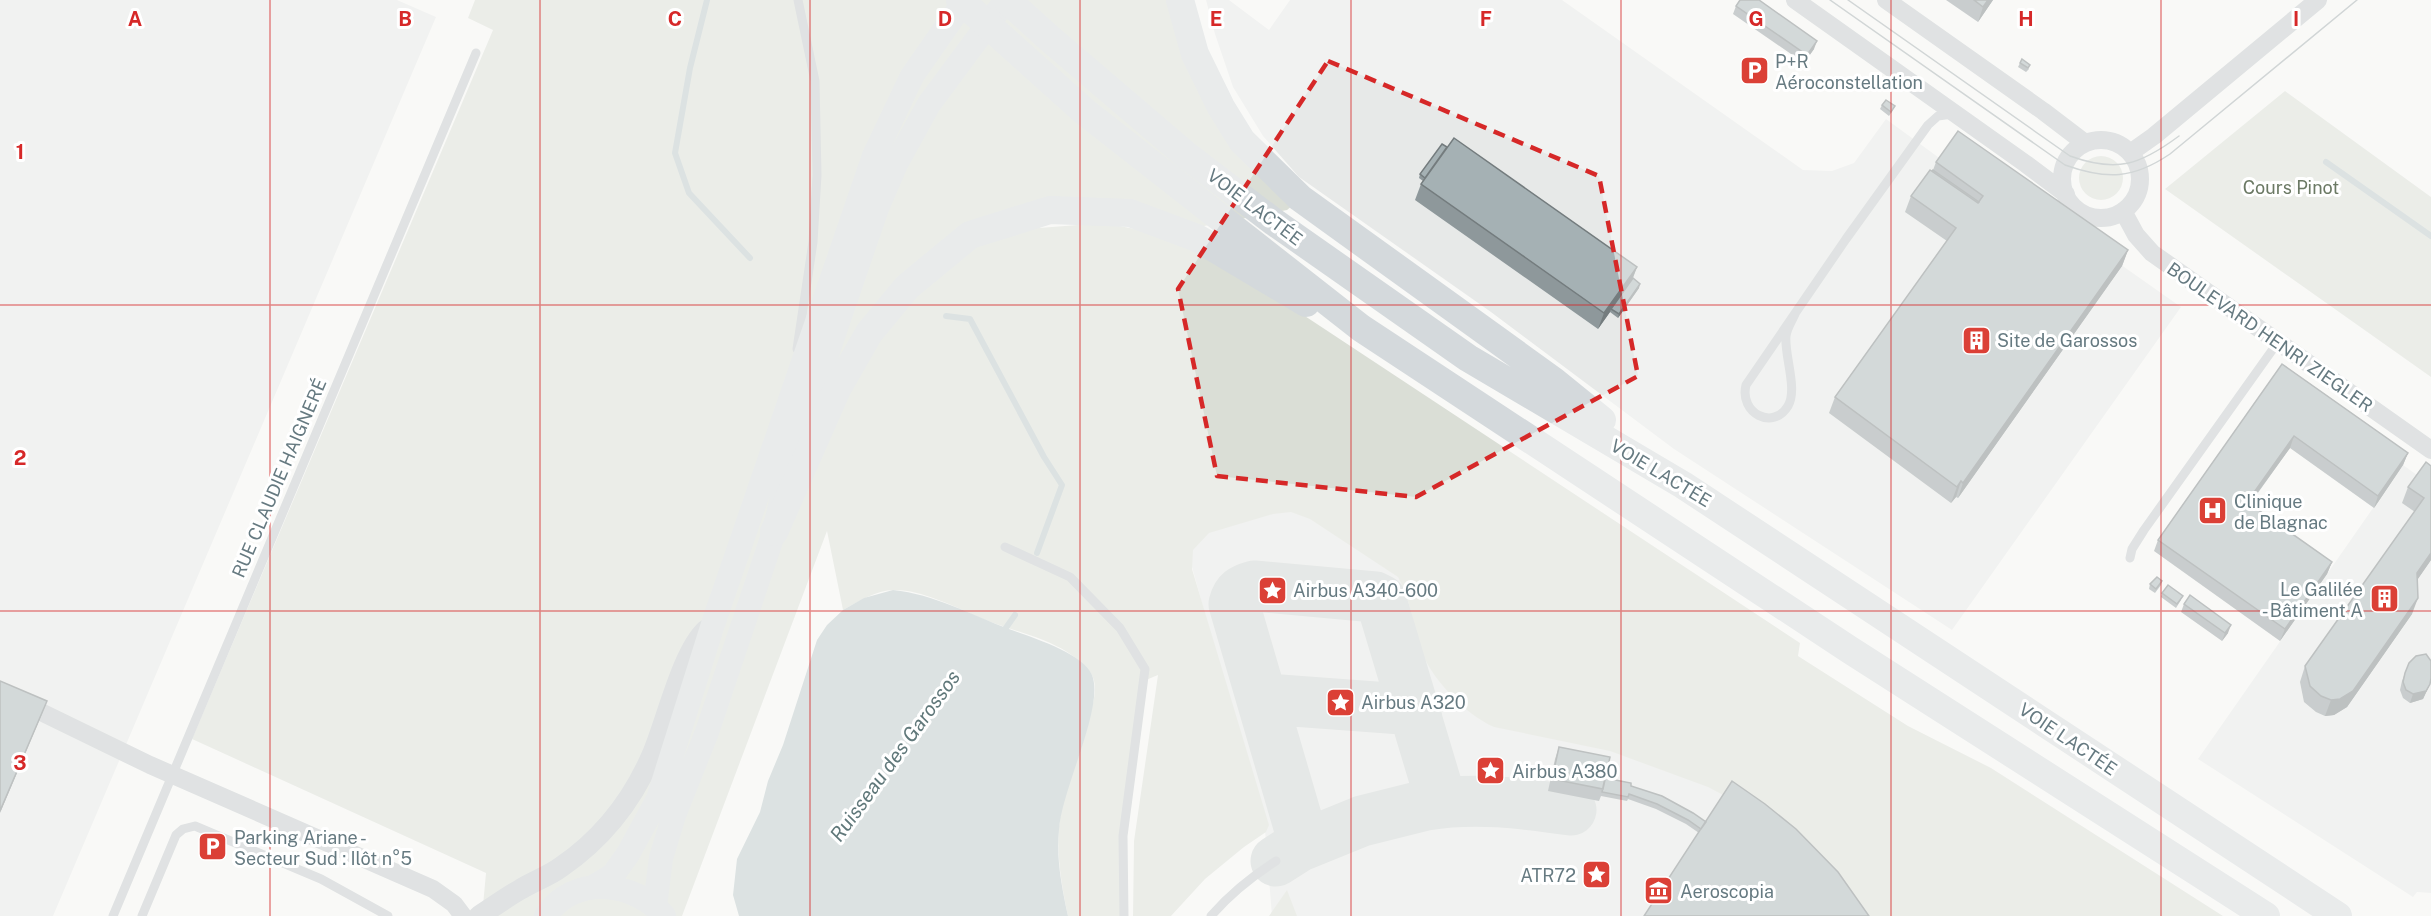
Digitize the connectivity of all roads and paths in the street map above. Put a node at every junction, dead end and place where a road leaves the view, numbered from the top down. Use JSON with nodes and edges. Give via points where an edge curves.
{"nodes":[{"id":1,"x":798,"y":0,"type":"edge"},
{"id":2,"x":960,"y":0,"type":"edge"},
{"id":3,"x":965,"y":0,"type":"edge"},
{"id":4,"x":1007,"y":0,"type":"edge"},
{"id":5,"x":1180,"y":0,"type":"edge"},
{"id":6,"x":1795,"y":0,"type":"edge"},
{"id":7,"x":1886,"y":0,"type":"edge"},
{"id":8,"x":2318,"y":0,"type":"edge"},
{"id":9,"x":476,"y":53,"type":"dead end"},
{"id":10,"x":1957,"y":116,"type":"junction"},
{"id":11,"x":2085,"y":143,"type":"junction"},
{"id":12,"x":2130,"y":153,"type":"junction"},
{"id":13,"x":2066,"y":194,"type":"junction"},
{"id":14,"x":2123,"y":211,"type":"junction"},
{"id":15,"x":1795,"y":314,"type":"junction"},
{"id":16,"x":1361,"y":328,"type":"junction"},
{"id":17,"x":2278,"y":342,"type":"junction"},
{"id":18,"x":790,"y":402,"type":"junction"},
{"id":19,"x":2431,"y":450,"type":"edge"},
{"id":20,"x":1683,"y":485,"type":"junction"},
{"id":21,"x":774,"y":532,"type":"junction"},
{"id":22,"x":1005,"y":547,"type":"dead end"},
{"id":23,"x":2130,"y":558,"type":"dead end"},
{"id":24,"x":713,"y":624,"type":"junction"},
{"id":25,"x":43,"y":713,"type":"edge"},
{"id":26,"x":172,"y":773,"type":"junction"},
{"id":27,"x":1276,"y":861,"type":"dead end"},
{"id":28,"x":592,"y":887,"type":"junction"},
{"id":29,"x":659,"y":911,"type":"edge"},
{"id":30,"x":112,"y":916,"type":"edge"},
{"id":31,"x":142,"y":916,"type":"edge"},
{"id":32,"x":388,"y":916,"type":"edge"},
{"id":33,"x":463,"y":916,"type":"edge"},
{"id":34,"x":479,"y":916,"type":"edge"},
{"id":35,"x":546,"y":916,"type":"edge"},
{"id":36,"x":1124,"y":916,"type":"edge"},
{"id":37,"x":1211,"y":916,"type":"edge"},
{"id":38,"x":2266,"y":916,"type":"edge"},
{"id":39,"x":2338,"y":916,"type":"edge"}],
"edges":[{"from":1,"to":18,"type":"lane","via":[[815,81],[817,176],[813,242]]},
{"from":2,"to":16,"type":"highway","name":"VOIE LACTÉE","via":[[1085,112]]},
{"from":3,"to":18,"type":"main road","via":[[912,76],[874,156]]},
{"from":4,"to":20,"type":"highway","name":"VOIE LACTÉE","via":[[1186,155],[1320,255],[1468,358]]},
{"from":4,"to":21,"type":"main road","via":[[911,135],[877,208],[790,462]]},
{"from":5,"to":20,"type":"highway","via":[[1195,54],[1242,141],[1300,198],[1554,381]]},
{"from":6,"to":10,"type":"street"},
{"from":7,"to":11,"type":"street"},
{"from":8,"to":12,"type":"street"},
{"from":9,"to":26,"type":"lane","name":"RUE CLAUDIE HAIGNERÉ"},
{"from":10,"to":13,"type":"street"},
{"from":10,"to":15,"type":"lane","via":[[1938,116],[1928,125]]},
{"from":11,"to":12,"type":"street","via":[[2111,141]]},
{"from":11,"to":13,"type":"street","via":[[2065,165]]},
{"from":12,"to":14,"type":"street","via":[[2138,165],[2139,187]]},
{"from":13,"to":14,"type":"street","via":[[2080,212],[2091,216],[2103,218]]},
{"from":14,"to":17,"type":"street","name":"BOULEVARD HENRI ZIEGLER","via":[[2148,250]]},
{"from":15,"to":15,"type":"lane","via":[[1746,385],[1745,400],[1761,416],[1775,416],[1791,400],[1786,333]]},
{"from":16,"to":21,"type":"highway","via":[[1316,309],[1197,238],[1130,213],[1050,210],[970,235],[907,287],[869,333],[837,389]]},
{"from":16,"to":38,"type":"highway","name":"VOIE LACTÉE","via":[[1850,650]]},
{"from":17,"to":19,"type":"street","name":"BOULEVARD HENRI ZIEGLER"},
{"from":17,"to":23,"type":"lane","via":[[2144,530]]},
{"from":18,"to":24,"type":"main road"},
{"from":20,"to":39,"type":"highway","name":"VOIE LACTÉE"},
{"from":21,"to":29,"type":"main road","via":[[707,732],[674,815],[661,858]]},
{"from":22,"to":36,"type":"lane","via":[[1070,577],[1120,628],[1145,669],[1123,836]]},
{"from":24,"to":28,"type":"main road","via":[[658,799],[618,868]]},
{"from":24,"to":34,"type":"street","via":[[699,636],[652,756],[606,831],[559,868]]},
{"from":25,"to":26,"type":"street"},
{"from":26,"to":30,"type":"lane","name":"RUE CLAUDIE HAIGNERÉ"},
{"from":26,"to":33,"type":"street","via":[[433,889]]},
{"from":27,"to":37,"type":"lane","via":[[1248,879]]},
{"from":28,"to":29,"type":"main road","via":[[615,887],[636,893]]},
{"from":28,"to":35,"type":"main road","via":[[569,895]]},
{"from":31,"to":32,"type":"lane","via":[[176,835],[195,826],[321,879]]}]}
